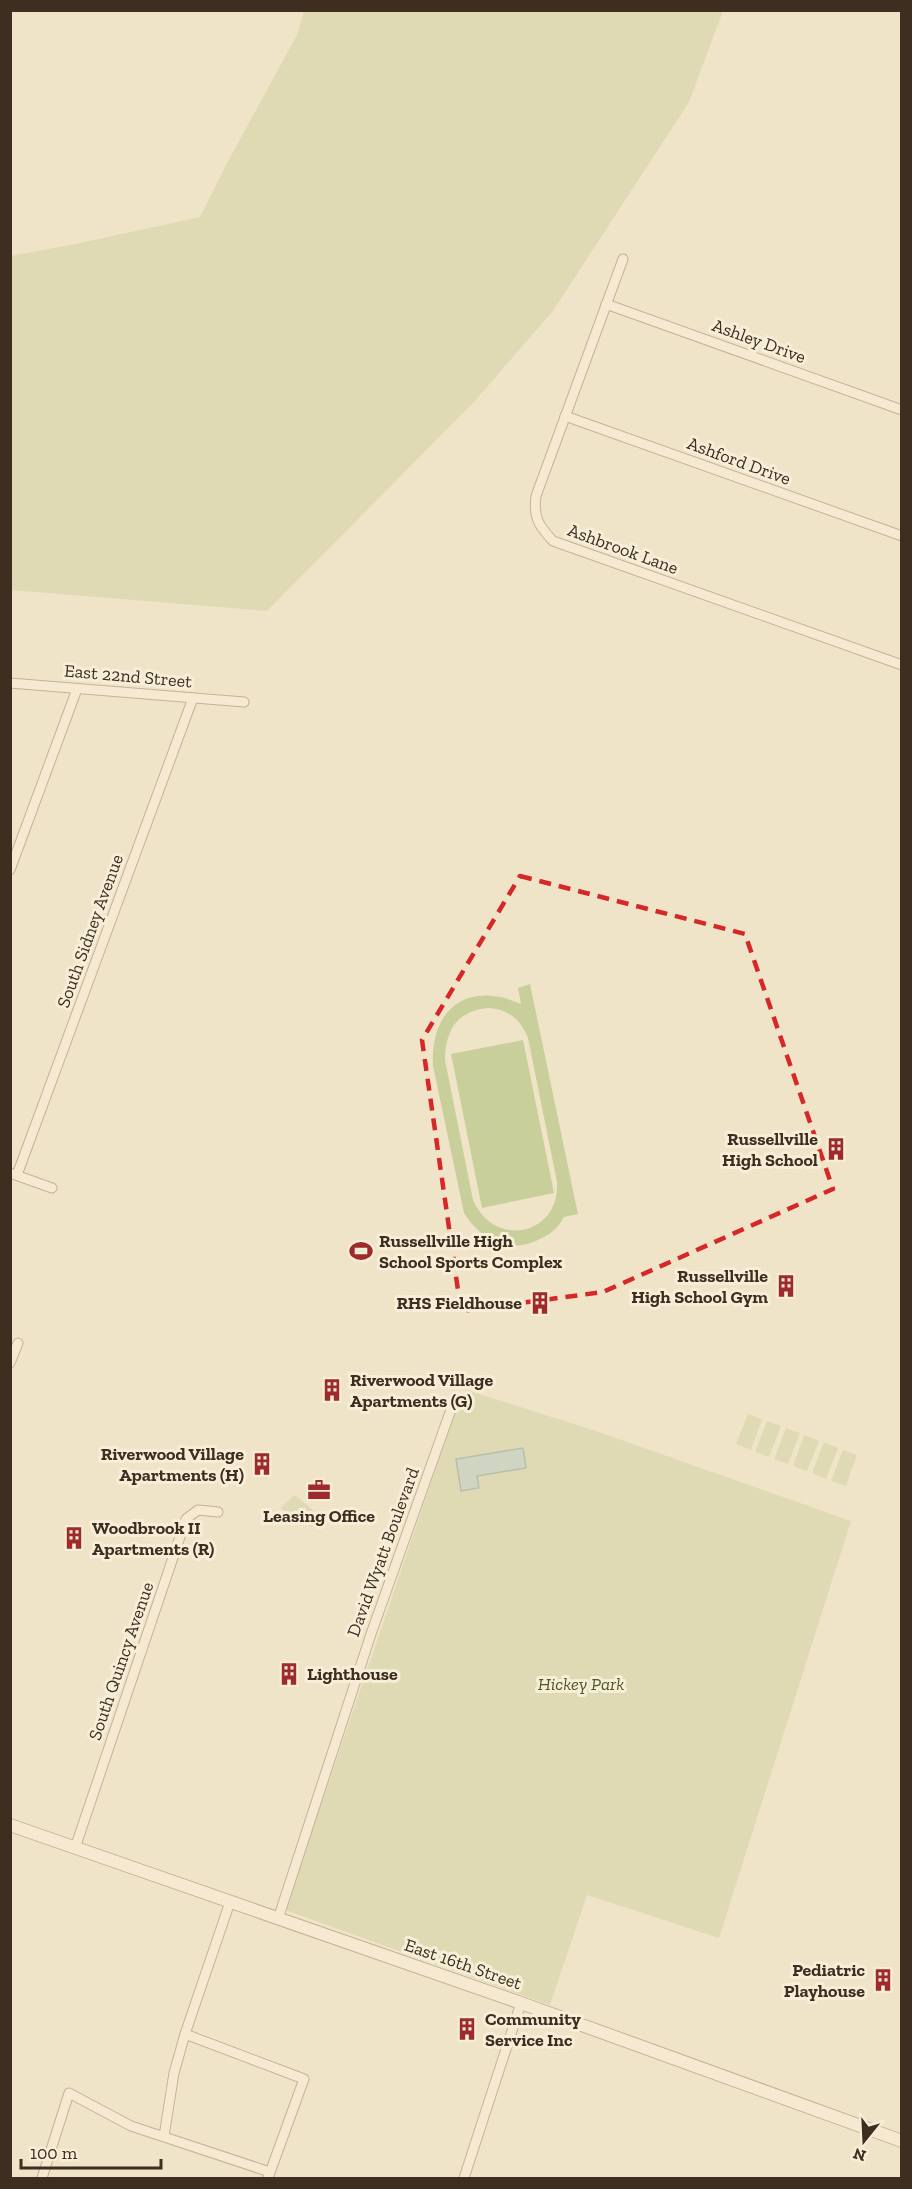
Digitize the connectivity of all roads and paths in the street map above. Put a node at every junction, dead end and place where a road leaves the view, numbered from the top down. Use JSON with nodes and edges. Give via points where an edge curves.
{"nodes":[{"id":1,"x":622,"y":259,"type":"dead end"},
{"id":2,"x":606,"y":304,"type":"junction"},
{"id":3,"x":902,"y":410,"type":"edge"},
{"id":4,"x":565,"y":416,"type":"junction"},
{"id":5,"x":902,"y":536,"type":"edge"},
{"id":6,"x":902,"y":664,"type":"edge"},
{"id":7,"x":10,"y":683,"type":"edge"},
{"id":8,"x":77,"y":689,"type":"junction"},
{"id":9,"x":193,"y":698,"type":"junction"},
{"id":10,"x":244,"y":702,"type":"dead end"},
{"id":11,"x":10,"y":870,"type":"edge"},
{"id":12,"x":14,"y":1174,"type":"edge"},
{"id":13,"x":52,"y":1188,"type":"dead end"},
{"id":14,"x":18,"y":1343,"type":"dead end"},
{"id":15,"x":10,"y":1363,"type":"edge"},
{"id":16,"x":454,"y":1401,"type":"dead end"},
{"id":17,"x":218,"y":1512,"type":"dead end"},
{"id":18,"x":10,"y":1825,"type":"edge"},
{"id":19,"x":75,"y":1848,"type":"junction"},
{"id":20,"x":230,"y":1902,"type":"junction"},
{"id":21,"x":278,"y":1919,"type":"junction"},
{"id":22,"x":521,"y":2003,"type":"junction"},
{"id":23,"x":185,"y":2034,"type":"junction"},
{"id":24,"x":164,"y":2136,"type":"junction"},
{"id":25,"x":902,"y":2141,"type":"edge"},
{"id":26,"x":269,"y":2175,"type":"edge"},
{"id":27,"x":42,"y":2178,"type":"edge"},
{"id":28,"x":464,"y":2178,"type":"edge"}],
"edges":[{"from":1,"to":2,"type":"street","name":"Ashbrook Lane"},
{"from":2,"to":3,"type":"street","name":"Ashley Drive"},
{"from":2,"to":4,"type":"street","name":"Ashbrook Lane"},
{"from":4,"to":5,"type":"street","name":"Ashford Drive"},
{"from":4,"to":6,"type":"street","name":"Ashbrook Lane","via":[[534,509],[539,526],[553,541]]},
{"from":7,"to":8,"type":"street","name":"East 22nd Street"},
{"from":8,"to":9,"type":"street","name":"East 22nd Street"},
{"from":8,"to":11,"type":"street"},
{"from":9,"to":10,"type":"street","name":"East 22nd Street"},
{"from":9,"to":12,"type":"street","name":"South Sidney Avenue"},
{"from":12,"to":13,"type":"street"},
{"from":14,"to":15,"type":"street"},
{"from":16,"to":21,"type":"street","name":"David Wyatt Boulevard","via":[[371,1634]]},
{"from":17,"to":19,"type":"street","name":"South Quincy Avenue","via":[[198,1510],[186,1519]]},
{"from":18,"to":19,"type":"street","name":"East 16th Street"},
{"from":19,"to":20,"type":"street","name":"East 16th Street"},
{"from":20,"to":21,"type":"street","name":"East 16th Street"},
{"from":20,"to":23,"type":"street"},
{"from":21,"to":22,"type":"street","name":"East 16th Street"},
{"from":22,"to":25,"type":"street","name":"East 16th Street"},
{"from":22,"to":28,"type":"street"},
{"from":23,"to":24,"type":"street"},
{"from":23,"to":26,"type":"street","via":[[304,2079]]},
{"from":24,"to":26,"type":"street"},
{"from":24,"to":27,"type":"street","via":[[131,2126],[69,2093]]}]}
